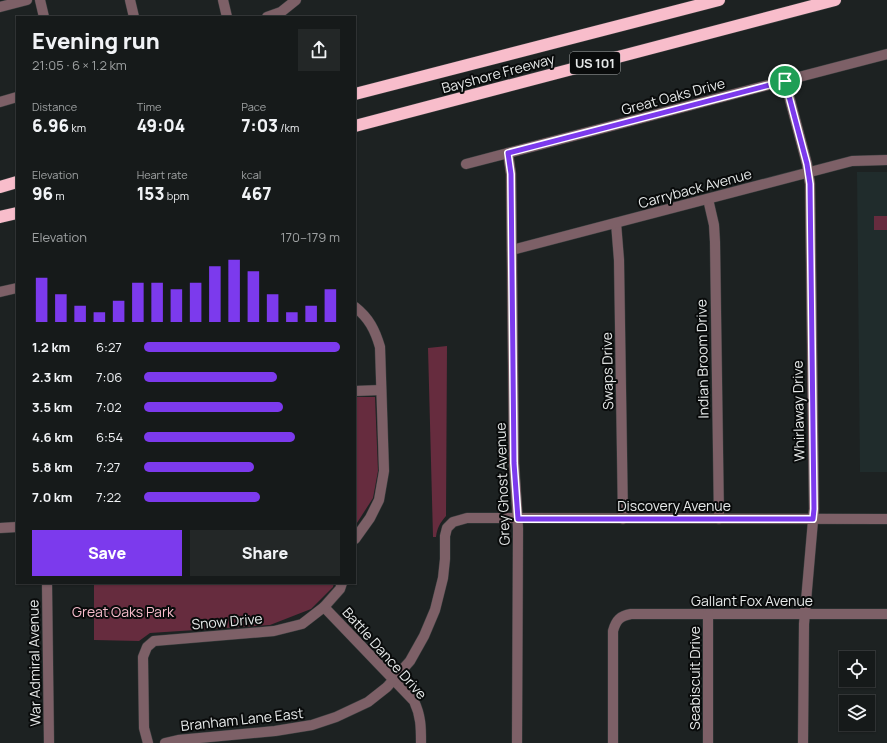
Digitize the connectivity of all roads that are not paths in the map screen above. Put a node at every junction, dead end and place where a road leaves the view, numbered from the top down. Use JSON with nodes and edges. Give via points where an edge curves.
{"nodes":[{"id":1,"x":27,"y":0,"type":"edge"},
{"id":2,"x":40,"y":0,"type":"edge"},
{"id":3,"x":130,"y":0,"type":"edge"},
{"id":4,"x":223,"y":0,"type":"edge"},
{"id":5,"x":296,"y":0,"type":"edge"},
{"id":6,"x":719,"y":0,"type":"edge"},
{"id":7,"x":835,"y":0,"type":"edge"},
{"id":8,"x":0,"y":7,"type":"edge"},
{"id":9,"x":44,"y":16,"type":"edge"},
{"id":10,"x":134,"y":16,"type":"edge"},
{"id":11,"x":227,"y":16,"type":"edge"},
{"id":12,"x":270,"y":16,"type":"edge"},
{"id":13,"x":887,"y":54,"type":"edge"},
{"id":14,"x":785,"y":81,"type":"junction"},
{"id":15,"x":356,"y":94,"type":"edge"},
{"id":16,"x":16,"y":97,"type":"edge"},
{"id":17,"x":0,"y":102,"type":"edge"},
{"id":18,"x":356,"y":126,"type":"edge"},
{"id":19,"x":508,"y":153,"type":"junction"},
{"id":20,"x":887,"y":160,"type":"edge"},
{"id":21,"x":466,"y":164,"type":"dead end"},
{"id":22,"x":808,"y":173,"type":"junction"},
{"id":23,"x":16,"y":182,"type":"edge"},
{"id":24,"x":0,"y":187,"type":"edge"},
{"id":25,"x":708,"y":199,"type":"junction"},
{"id":26,"x":16,"y":213,"type":"edge"},
{"id":27,"x":0,"y":218,"type":"edge"},
{"id":28,"x":616,"y":223,"type":"junction"},
{"id":29,"x":512,"y":250,"type":"junction"},
{"id":30,"x":16,"y":288,"type":"edge"},
{"id":31,"x":0,"y":292,"type":"edge"},
{"id":32,"x":356,"y":308,"type":"edge"},
{"id":33,"x":381,"y":390,"type":"junction"},
{"id":34,"x":356,"y":391,"type":"edge"},
{"id":35,"x":518,"y":519,"type":"junction"},
{"id":36,"x":623,"y":519,"type":"junction"},
{"id":37,"x":719,"y":519,"type":"junction"},
{"id":38,"x":813,"y":519,"type":"junction"},
{"id":39,"x":887,"y":519,"type":"edge"},
{"id":40,"x":460,"y":520,"type":"joint"},
{"id":41,"x":16,"y":527,"type":"edge"},
{"id":42,"x":0,"y":528,"type":"edge"},
{"id":43,"x":356,"y":538,"type":"edge"},
{"id":44,"x":47,"y":584,"type":"edge"},
{"id":45,"x":342,"y":584,"type":"edge"},
{"id":46,"x":324,"y":607,"type":"junction"},
{"id":47,"x":708,"y":614,"type":"junction"},
{"id":48,"x":805,"y":614,"type":"junction"},
{"id":49,"x":887,"y":614,"type":"edge"},
{"id":50,"x":394,"y":679,"type":"junction"},
{"id":51,"x":208,"y":740,"type":"edge"},
{"id":52,"x":49,"y":743,"type":"edge"},
{"id":53,"x":148,"y":743,"type":"edge"},
{"id":54,"x":165,"y":743,"type":"edge"},
{"id":55,"x":421,"y":743,"type":"edge"},
{"id":56,"x":518,"y":743,"type":"edge"},
{"id":57,"x":612,"y":743,"type":"edge"},
{"id":58,"x":708,"y":743,"type":"edge"},
{"id":59,"x":803,"y":743,"type":"edge"}],
"edges":[{"from":1,"to":8,"type":"street"},
{"from":2,"to":9,"type":"street"},
{"from":3,"to":10,"type":"street"},
{"from":4,"to":11,"type":"street"},
{"from":5,"to":12,"type":"street","via":[[281,12]]},
{"from":6,"to":15,"type":"highway","name":"Bayshore Freeway","number":"US 101"},
{"from":7,"to":18,"type":"highway","name":"Bayshore Freeway","number":"US 101"},
{"from":13,"to":14,"type":"street","name":"Great Oaks Drive"},
{"from":14,"to":19,"type":"street","name":"Great Oaks Drive"},
{"from":14,"to":22,"type":"street","name":"Whirlaway Drive"},
{"from":16,"to":17,"type":"street"},
{"from":19,"to":21,"type":"street","name":"Great Oaks Drive"},
{"from":19,"to":29,"type":"street","name":"Grey Ghost Avenue","via":[[511,174]]},
{"from":20,"to":22,"type":"street","name":"Carryback Avenue","via":[[852,161]]},
{"from":22,"to":25,"type":"street","name":"Carryback Avenue"},
{"from":22,"to":38,"type":"street","name":"Whirlaway Drive"},
{"from":23,"to":24,"type":"highway"},
{"from":25,"to":28,"type":"street","name":"Carryback Avenue"},
{"from":25,"to":37,"type":"street","name":"Indian Broom Drive","via":[[715,242]]},
{"from":26,"to":27,"type":"highway"},
{"from":28,"to":29,"type":"street","name":"Carryback Avenue"},
{"from":28,"to":36,"type":"street","name":"Swaps Drive","via":[[619,260]]},
{"from":29,"to":35,"type":"street","name":"Grey Ghost Avenue","via":[[514,463]]},
{"from":30,"to":31,"type":"street"},
{"from":32,"to":33,"type":"street","via":[[370,322],[376,333],[380,347]]},
{"from":33,"to":34,"type":"street"},
{"from":33,"to":43,"type":"street","via":[[384,471],[380,497],[370,518]]},
{"from":35,"to":36,"type":"street","name":"Discovery Avenue"},
{"from":35,"to":40,"type":"street","name":"Discovery Avenue"},
{"from":35,"to":56,"type":"street","name":"Grey Ghost Avenue"},
{"from":36,"to":37,"type":"street","name":"Discovery Avenue"},
{"from":37,"to":38,"type":"street","name":"Discovery Avenue"},
{"from":38,"to":39,"type":"street","name":"Discovery Avenue"},
{"from":38,"to":48,"type":"street","name":"Whirlaway Drive"},
{"from":40,"to":50,"type":"street","name":"Branham Lane East","via":[[447,528],[443,578],[435,610],[410,661]]},
{"from":41,"to":42,"type":"street"},
{"from":44,"to":52,"type":"street","name":"War Admiral Avenue"},
{"from":45,"to":46,"type":"street","name":"Snow Drive"},
{"from":46,"to":50,"type":"street","name":"Battle Dance Drive"},
{"from":46,"to":53,"type":"street","name":"Snow Drive","via":[[302,624],[274,631],[154,641],[147,647],[143,657],[144,728]]},
{"from":47,"to":48,"type":"street","name":"Gallant Fox Avenue"},
{"from":47,"to":57,"type":"street","name":"Gallant Fox Avenue","via":[[631,614],[624,615],[614,624]]},
{"from":47,"to":58,"type":"street","name":"Seabiscuit Drive"},
{"from":48,"to":49,"type":"street","name":"Gallant Fox Avenue"},
{"from":48,"to":59,"type":"street","name":"Whirlaway Drive"},
{"from":50,"to":51,"type":"street","name":"Branham Lane East","via":[[368,702],[312,725]]},
{"from":50,"to":55,"type":"street","name":"Battle Dance Drive","via":[[414,701],[419,712]]},
{"from":51,"to":54,"type":"street","name":"Branham Lane East","via":[[178,740]]}]}
